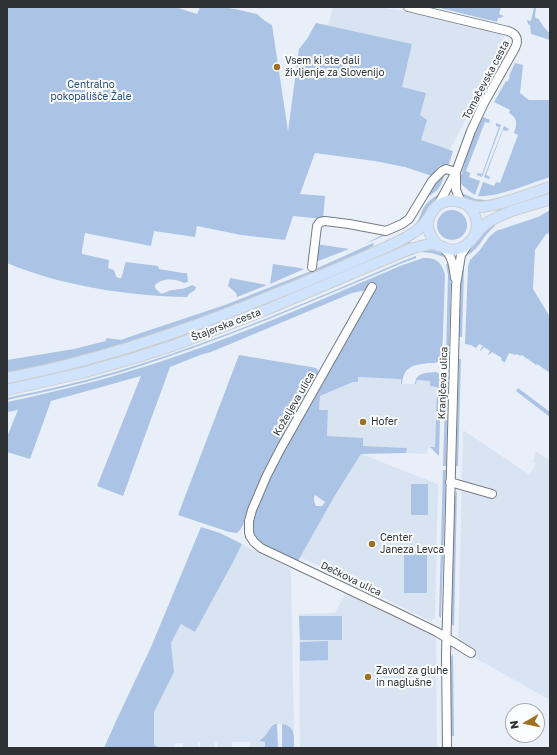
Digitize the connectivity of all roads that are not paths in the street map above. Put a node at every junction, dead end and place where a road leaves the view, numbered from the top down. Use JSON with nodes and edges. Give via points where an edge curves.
{"nodes":[{"id":1,"x":408,"y":7,"type":"edge"},
{"id":2,"x":456,"y":172,"type":"junction"},
{"id":3,"x":550,"y":187,"type":"edge"},
{"id":4,"x":550,"y":199,"type":"edge"},
{"id":5,"x":464,"y":203,"type":"junction"},
{"id":6,"x":438,"y":205,"type":"junction"},
{"id":7,"x":429,"y":217,"type":"junction"},
{"id":8,"x":471,"y":240,"type":"junction"},
{"id":9,"x":440,"y":246,"type":"junction"},
{"id":10,"x":312,"y":267,"type":"dead end"},
{"id":11,"x":456,"y":285,"type":"junction"},
{"id":12,"x":372,"y":287,"type":"dead end"},
{"id":13,"x":7,"y":378,"type":"edge"},
{"id":14,"x":7,"y":390,"type":"edge"},
{"id":15,"x":450,"y":482,"type":"junction"},
{"id":16,"x":492,"y":494,"type":"dead end"},
{"id":17,"x":250,"y":536,"type":"joint"},
{"id":18,"x":446,"y":638,"type":"junction"},
{"id":19,"x":471,"y":653,"type":"dead end"},
{"id":20,"x":447,"y":748,"type":"edge"}],
"edges":[{"from":1,"to":2,"type":"street","name":"Tomačevska cesta","via":[[508,31],[517,38],[516,48],[474,122]]},
{"from":2,"to":5,"type":"street","name":"Tomačevska cesta","via":[[457,194]]},
{"from":2,"to":6,"type":"street","name":"Tomačevska cesta"},
{"from":2,"to":10,"type":"street","via":[[442,171],[409,219],[386,231],[338,222],[320,222],[317,226]]},
{"from":3,"to":5,"type":"main road","via":[[499,204],[473,207]]},
{"from":4,"to":8,"type":"main road","name":"Štajerska cesta","via":[[488,222]]},
{"from":5,"to":6,"type":"main road","via":[[453,200]]},
{"from":5,"to":8,"type":"main road","via":[[472,210],[477,220],[477,228]]},
{"from":6,"to":7,"type":"main road","name":"Štajerska cesta"},
{"from":7,"to":9,"type":"main road","via":[[429,233]]},
{"from":7,"to":13,"type":"main road","name":"Štajerska cesta","via":[[422,227],[399,241],[213,319],[121,350]]},
{"from":8,"to":9,"type":"main road","name":"Štajerska cesta","via":[[455,250]]},
{"from":8,"to":11,"type":"street","name":"Kranjčeva ulica","via":[[461,255]]},
{"from":9,"to":11,"type":"street","name":"Kranjčeva ulica","via":[[450,256]]},
{"from":9,"to":14,"type":"main road","name":"Štajerska cesta","via":[[426,245],[406,251],[175,345],[101,368]]},
{"from":11,"to":15,"type":"street","name":"Kranjčeva ulica"},
{"from":12,"to":17,"type":"street","name":"Koželjeva ulica","via":[[267,475],[252,510],[248,526]]},
{"from":15,"to":16,"type":"street"},
{"from":15,"to":18,"type":"street","name":"Kranjčeva ulica"},
{"from":17,"to":18,"type":"street","name":"Dečkova ulica","via":[[260,548],[370,599]]},
{"from":18,"to":19,"type":"street"},
{"from":18,"to":20,"type":"street","name":"Kranjčeva ulica"}]}
